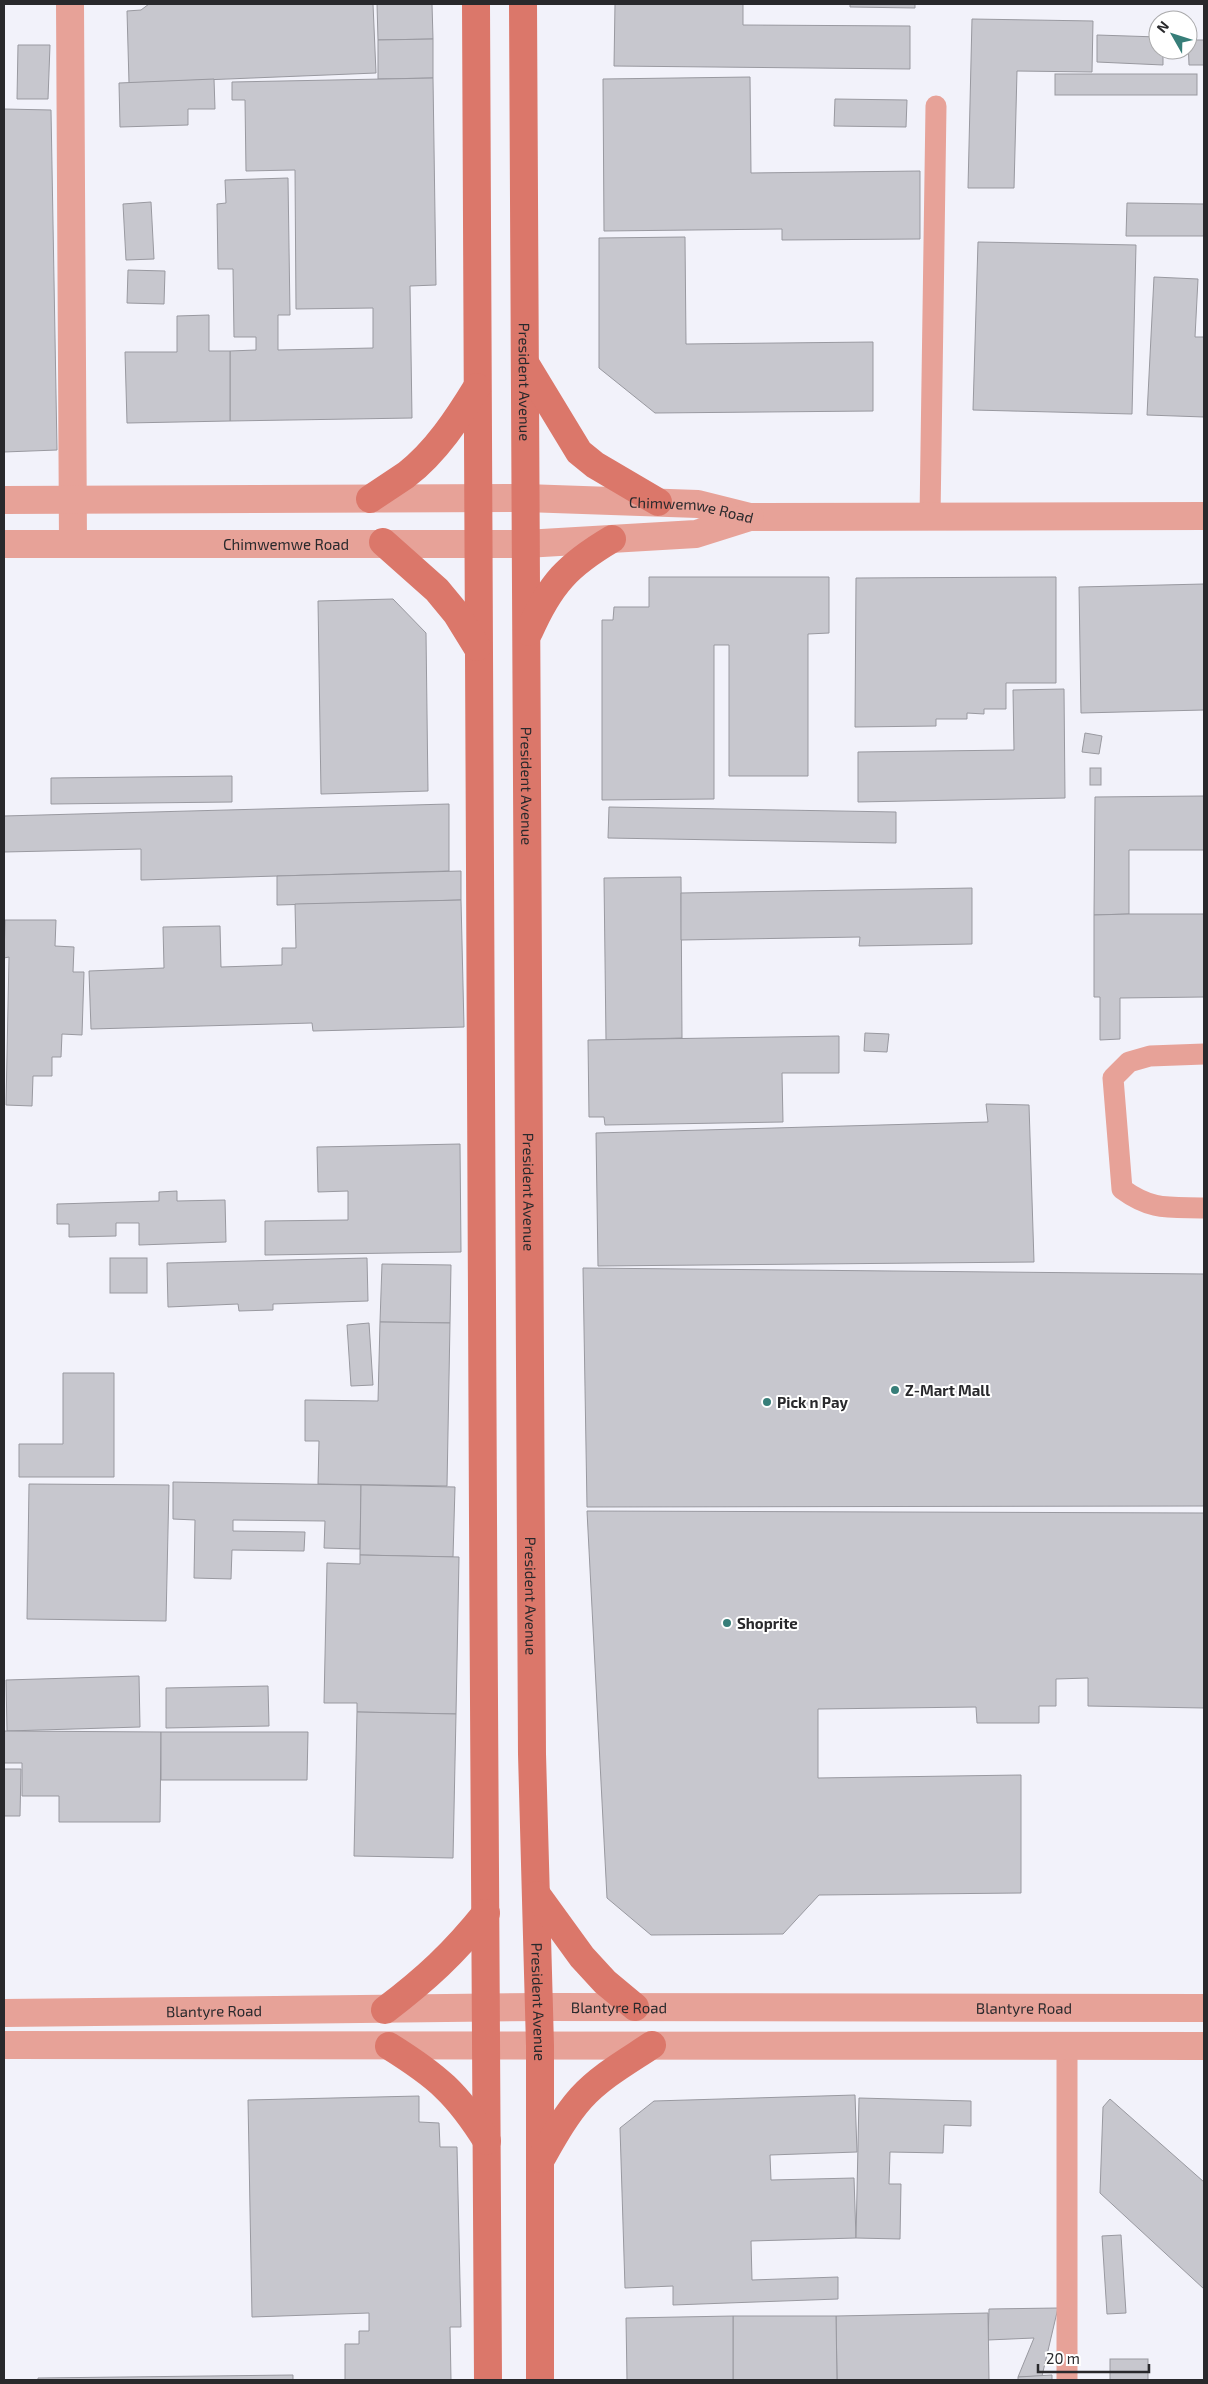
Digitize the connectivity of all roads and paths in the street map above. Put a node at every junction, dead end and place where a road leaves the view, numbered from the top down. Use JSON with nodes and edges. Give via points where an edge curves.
{"nodes":[{"id":1,"x":70,"y":4,"type":"edge"},
{"id":2,"x":476,"y":4,"type":"edge"},
{"id":3,"x":523,"y":4,"type":"edge"},
{"id":4,"x":936,"y":106,"type":"dead end"},
{"id":5,"x":524,"y":362,"type":"junction"},
{"id":6,"x":477,"y":387,"type":"junction"},
{"id":7,"x":525,"y":498,"type":"junction"},
{"id":8,"x":73,"y":499,"type":"junction"},
{"id":9,"x":370,"y":499,"type":"junction"},
{"id":10,"x":478,"y":499,"type":"junction"},
{"id":11,"x":4,"y":500,"type":"edge"},
{"id":12,"x":658,"y":502,"type":"junction"},
{"id":13,"x":1204,"y":516,"type":"edge"},
{"id":14,"x":750,"y":517,"type":"junction"},
{"id":15,"x":930,"y":518,"type":"junction"},
{"id":16,"x":612,"y":539,"type":"junction"},
{"id":17,"x":383,"y":542,"type":"junction"},
{"id":18,"x":478,"y":543,"type":"junction"},
{"id":19,"x":4,"y":544,"type":"edge"},
{"id":20,"x":73,"y":544,"type":"junction"},
{"id":21,"x":525,"y":544,"type":"junction"},
{"id":22,"x":526,"y":638,"type":"junction"},
{"id":23,"x":477,"y":646,"type":"junction"},
{"id":24,"x":1204,"y":1054,"type":"edge"},
{"id":25,"x":1204,"y":1208,"type":"edge"},
{"id":26,"x":537,"y":1895,"type":"junction"},
{"id":27,"x":486,"y":1913,"type":"junction"},
{"id":28,"x":539,"y":2007,"type":"junction"},
{"id":29,"x":635,"y":2007,"type":"junction"},
{"id":30,"x":486,"y":2008,"type":"junction"},
{"id":31,"x":1204,"y":2008,"type":"edge"},
{"id":32,"x":385,"y":2010,"type":"junction"},
{"id":33,"x":4,"y":2013,"type":"edge"},
{"id":34,"x":652,"y":2045,"type":"junction"},
{"id":35,"x":4,"y":2046,"type":"edge"},
{"id":36,"x":389,"y":2046,"type":"junction"},
{"id":37,"x":486,"y":2046,"type":"junction"},
{"id":38,"x":540,"y":2046,"type":"junction"},
{"id":39,"x":1067,"y":2046,"type":"junction"},
{"id":40,"x":1204,"y":2046,"type":"edge"},
{"id":41,"x":487,"y":2140,"type":"junction"},
{"id":42,"x":541,"y":2159,"type":"junction"},
{"id":43,"x":488,"y":2380,"type":"edge"},
{"id":44,"x":540,"y":2380,"type":"edge"},
{"id":45,"x":1067,"y":2380,"type":"edge"}],
"edges":[{"from":1,"to":8,"type":"street"},
{"from":2,"to":6,"type":"main road"},
{"from":3,"to":5,"type":"main road","name":"President Avenue"},
{"from":4,"to":15,"type":"lane"},
{"from":5,"to":7,"type":"main road","name":"President Avenue"},
{"from":5,"to":12,"type":"main road","via":[[580,452],[595,465]]},
{"from":6,"to":9,"type":"main road","via":[[428,454],[407,474]]},
{"from":6,"to":10,"type":"main road"},
{"from":7,"to":10,"type":"street","name":"Chimwemwe Road"},
{"from":7,"to":12,"type":"street","name":"Chimwemwe Road"},
{"from":7,"to":21,"type":"main road","name":"President Avenue"},
{"from":8,"to":9,"type":"street","name":"Chimwemwe Road"},
{"from":8,"to":11,"type":"street","name":"Chimwemwe Road"},
{"from":8,"to":20,"type":"street"},
{"from":9,"to":10,"type":"street","name":"Chimwemwe Road"},
{"from":10,"to":18,"type":"main road"},
{"from":12,"to":14,"type":"street","name":"Chimwemwe Road","via":[[698,504]]},
{"from":13,"to":15,"type":"street"},
{"from":14,"to":15,"type":"street"},
{"from":14,"to":16,"type":"street","name":"Chimwemwe Road","via":[[696,534]]},
{"from":16,"to":21,"type":"street","name":"Chimwemwe Road"},
{"from":16,"to":22,"type":"main road","via":[[582,557],[560,579],[540,607]]},
{"from":17,"to":18,"type":"street","name":"Chimwemwe Road"},
{"from":17,"to":20,"type":"street","name":"Chimwemwe Road"},
{"from":17,"to":23,"type":"main road","via":[[436,590],[456,613]]},
{"from":18,"to":21,"type":"street","name":"Chimwemwe Road"},
{"from":18,"to":23,"type":"main road"},
{"from":19,"to":20,"type":"street","name":"Chimwemwe Road"},
{"from":21,"to":22,"type":"main road","name":"President Avenue"},
{"from":22,"to":26,"type":"main road","name":"President Avenue","via":[[532,1754]]},
{"from":23,"to":27,"type":"main road"},
{"from":24,"to":25,"type":"lane","via":[[1150,1056],[1129,1062],[1112,1078],[1122,1189],[1139,1202],[1158,1207]]},
{"from":26,"to":28,"type":"main road","name":"President Avenue"},
{"from":26,"to":29,"type":"main road","via":[[582,1957]]},
{"from":27,"to":30,"type":"main road"},
{"from":27,"to":32,"type":"main road","via":[[443,1963]]},
{"from":28,"to":29,"type":"street","name":"Blantyre Road"},
{"from":28,"to":30,"type":"street","name":"Blantyre Road"},
{"from":28,"to":38,"type":"main road","name":"President Avenue"},
{"from":29,"to":31,"type":"street","name":"Blantyre Road"},
{"from":30,"to":32,"type":"street","name":"Blantyre Road"},
{"from":30,"to":37,"type":"main road"},
{"from":32,"to":33,"type":"street","name":"Blantyre Road"},
{"from":34,"to":38,"type":"street"},
{"from":34,"to":39,"type":"street"},
{"from":34,"to":42,"type":"main road","via":[[606,2075],[582,2097]]},
{"from":35,"to":36,"type":"street"},
{"from":36,"to":37,"type":"street"},
{"from":36,"to":41,"type":"main road","via":[[447,2087],[467,2109]]},
{"from":37,"to":38,"type":"street"},
{"from":37,"to":41,"type":"main road"},
{"from":38,"to":42,"type":"main road","name":"President Avenue"},
{"from":39,"to":40,"type":"street"},
{"from":39,"to":45,"type":"lane"},
{"from":41,"to":43,"type":"main road"},
{"from":42,"to":44,"type":"main road","name":"President Avenue"}]}
